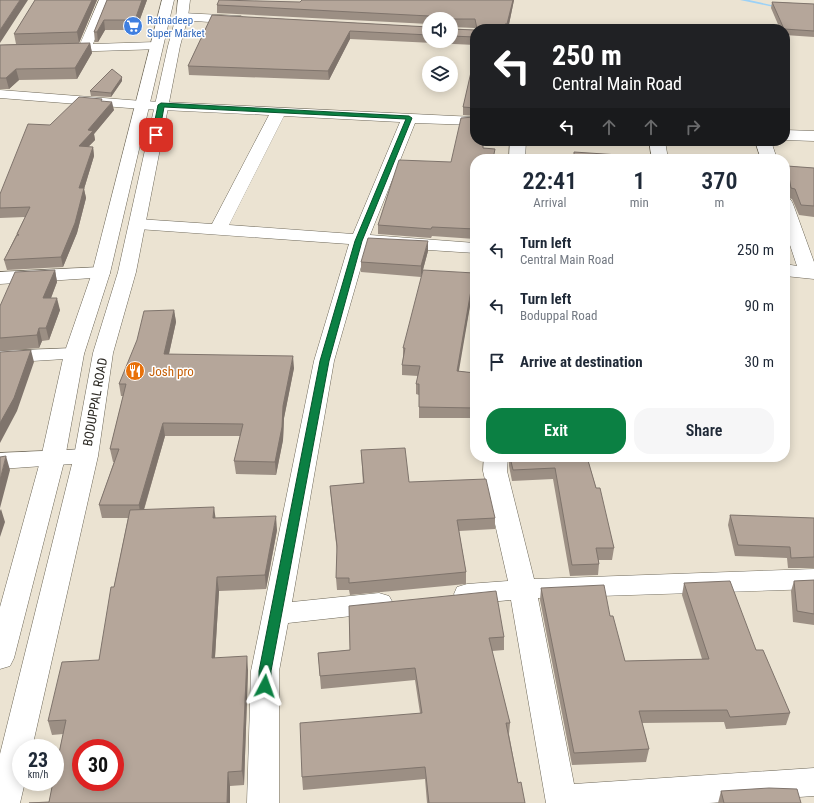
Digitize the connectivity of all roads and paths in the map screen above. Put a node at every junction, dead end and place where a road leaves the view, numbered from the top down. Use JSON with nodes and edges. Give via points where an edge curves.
{"nodes":[{"id":1,"x":105,"y":0,"type":"edge"},
{"id":2,"x":168,"y":0,"type":"edge"},
{"id":3,"x":184,"y":0,"type":"edge"},
{"id":4,"x":182,"y":17,"type":"junction"},
{"id":5,"x":254,"y":21,"type":"edge"},
{"id":6,"x":12,"y":37,"type":"dead end"},
{"id":7,"x":156,"y":46,"type":"junction"},
{"id":8,"x":85,"y":48,"type":"junction"},
{"id":9,"x":2,"y":50,"type":"edge"},
{"id":10,"x":0,"y":94,"type":"edge"},
{"id":11,"x":152,"y":105,"type":"junction"},
{"id":12,"x":279,"y":111,"type":"junction"},
{"id":13,"x":409,"y":118,"type":"junction"},
{"id":14,"x":470,"y":121,"type":"edge"},
{"id":15,"x":790,"y":135,"type":"edge"},
{"id":16,"x":814,"y":136,"type":"edge"},
{"id":17,"x":790,"y":217,"type":"edge"},
{"id":18,"x":138,"y":224,"type":"junction"},
{"id":19,"x":218,"y":230,"type":"junction"},
{"id":20,"x":359,"y":241,"type":"junction"},
{"id":21,"x":470,"y":248,"type":"edge"},
{"id":22,"x":790,"y":270,"type":"edge"},
{"id":23,"x":811,"y":272,"type":"edge"},
{"id":24,"x":101,"y":273,"type":"junction"},
{"id":25,"x":0,"y":278,"type":"edge"},
{"id":26,"x":74,"y":354,"type":"junction"},
{"id":27,"x":0,"y":357,"type":"edge"},
{"id":28,"x":86,"y":456,"type":"junction"},
{"id":29,"x":53,"y":458,"type":"junction"},
{"id":30,"x":0,"y":461,"type":"edge"},
{"id":31,"x":496,"y":462,"type":"edge"},
{"id":32,"x":814,"y":579,"type":"edge"},
{"id":33,"x":523,"y":589,"type":"junction"},
{"id":34,"x":443,"y":597,"type":"edge"},
{"id":35,"x":8,"y":600,"type":"edge"},
{"id":36,"x":404,"y":601,"type":"edge"},
{"id":37,"x":277,"y":614,"type":"junction"},
{"id":38,"x":0,"y":658,"type":"edge"},
{"id":39,"x":814,"y":782,"type":"edge"},
{"id":40,"x":562,"y":801,"type":"edge"},
{"id":41,"x":4,"y":803,"type":"edge"},
{"id":42,"x":263,"y":803,"type":"edge"}],
"edges":[{"from":1,"to":8,"type":"street"},
{"from":2,"to":7,"type":"street","name":"BODUPPAL ROAD"},
{"from":3,"to":4,"type":"street","name":"BODUPPAL ROAD"},
{"from":4,"to":5,"type":"street"},
{"from":4,"to":11,"type":"street","name":"BODUPPAL ROAD"},
{"from":6,"to":9,"type":"street"},
{"from":7,"to":8,"type":"street"},
{"from":7,"to":11,"type":"street","name":"BODUPPAL ROAD"},
{"from":8,"to":9,"type":"street"},
{"from":10,"to":11,"type":"street"},
{"from":11,"to":12,"type":"street"},
{"from":11,"to":18,"type":"street","name":"BODUPPAL ROAD"},
{"from":11,"to":24,"type":"street","name":"BODUPPAL ROAD"},
{"from":12,"to":13,"type":"street"},
{"from":12,"to":19,"type":"street"},
{"from":13,"to":14,"type":"street"},
{"from":13,"to":20,"type":"street"},
{"from":15,"to":16,"type":"street"},
{"from":17,"to":23,"type":"street"},
{"from":18,"to":19,"type":"street"},
{"from":18,"to":28,"type":"street","name":"BODUPPAL ROAD","via":[[103,353]]},
{"from":19,"to":20,"type":"street"},
{"from":20,"to":21,"type":"street"},
{"from":20,"to":37,"type":"street","via":[[324,361]]},
{"from":22,"to":23,"type":"street"},
{"from":24,"to":25,"type":"street"},
{"from":24,"to":26,"type":"street","name":"BODUPPAL ROAD"},
{"from":26,"to":27,"type":"street"},
{"from":26,"to":29,"type":"street","name":"BODUPPAL ROAD"},
{"from":28,"to":29,"type":"street"},
{"from":28,"to":41,"type":"street","name":"BODUPPAL ROAD"},
{"from":29,"to":30,"type":"street"},
{"from":29,"to":35,"type":"street","name":"BODUPPAL ROAD"},
{"from":31,"to":33,"type":"street","via":[[495,472]]},
{"from":32,"to":33,"type":"street"},
{"from":33,"to":34,"type":"street"},
{"from":33,"to":40,"type":"street"},
{"from":35,"to":38,"type":"street","name":"BODUPPAL ROAD"},
{"from":36,"to":37,"type":"street"},
{"from":37,"to":42,"type":"street","via":[[265,671]]},
{"from":39,"to":40,"type":"street"}]}
